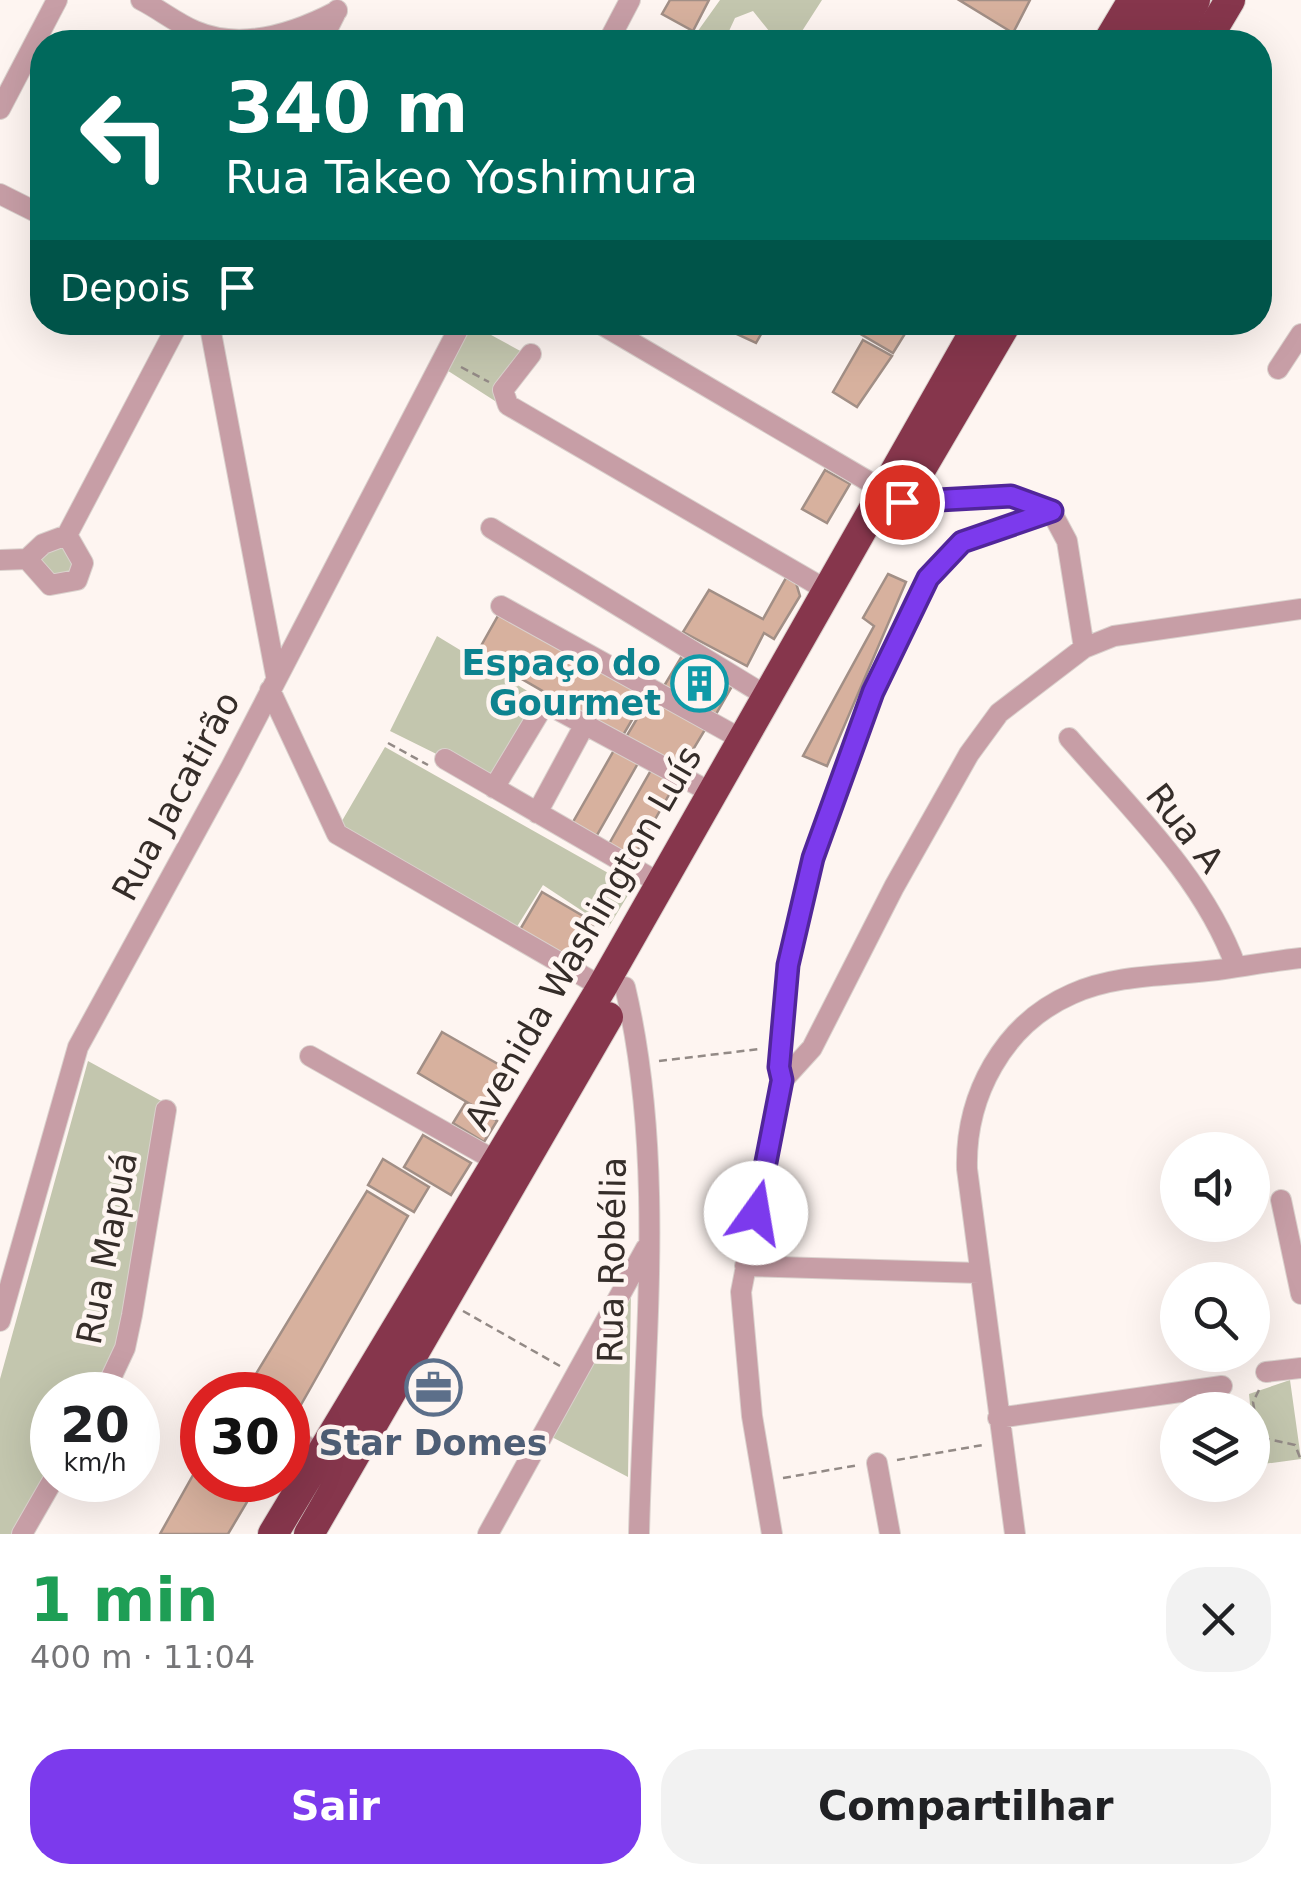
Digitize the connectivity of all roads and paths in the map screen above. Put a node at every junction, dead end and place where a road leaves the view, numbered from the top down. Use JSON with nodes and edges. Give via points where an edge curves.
{"nodes":[{"id":1,"x":57,"y":0,"type":"edge"},
{"id":2,"x":141,"y":0,"type":"edge"},
{"id":3,"x":630,"y":0,"type":"edge"},
{"id":4,"x":1133,"y":0,"type":"edge"},
{"id":5,"x":1165,"y":0,"type":"edge"},
{"id":6,"x":1195,"y":0,"type":"edge"},
{"id":7,"x":1230,"y":0,"type":"edge"},
{"id":8,"x":340,"y":5,"type":"edge"},
{"id":9,"x":41,"y":30,"type":"edge"},
{"id":10,"x":193,"y":30,"type":"edge"},
{"id":11,"x":292,"y":30,"type":"edge"},
{"id":12,"x":327,"y":30,"type":"edge"},
{"id":13,"x":614,"y":30,"type":"edge"},
{"id":14,"x":1115,"y":30,"type":"edge"},
{"id":15,"x":1148,"y":30,"type":"edge"},
{"id":16,"x":1177,"y":30,"type":"edge"},
{"id":17,"x":1211,"y":30,"type":"edge"},
{"id":18,"x":30,"y":52,"type":"edge"},
{"id":19,"x":0,"y":109,"type":"edge"},
{"id":20,"x":0,"y":194,"type":"edge"},
{"id":21,"x":30,"y":209,"type":"edge"},
{"id":22,"x":1301,"y":334,"type":"edge"},
{"id":23,"x":171,"y":335,"type":"edge"},
{"id":24,"x":211,"y":335,"type":"edge"},
{"id":25,"x":455,"y":335,"type":"edge"},
{"id":26,"x":624,"y":335,"type":"edge"},
{"id":27,"x":959,"y":335,"type":"edge"},
{"id":28,"x":973,"y":335,"type":"edge"},
{"id":29,"x":1000,"y":335,"type":"edge"},
{"id":30,"x":1007,"y":335,"type":"edge"},
{"id":31,"x":991,"y":351,"type":"junction"},
{"id":32,"x":530,"y":354,"type":"dead end"},
{"id":33,"x":444,"y":357,"type":"junction"},
{"id":34,"x":1278,"y":369,"type":"dead end"},
{"id":35,"x":504,"y":390,"type":"junction"},
{"id":36,"x":931,"y":408,"type":"junction"},
{"id":37,"x":893,"y":496,"type":"junction"},
{"id":38,"x":1052,"y":511,"type":"junction"},
{"id":39,"x":491,"y":528,"type":"dead end"},
{"id":40,"x":67,"y":535,"type":"junction"},
{"id":41,"x":27,"y":559,"type":"junction"},
{"id":42,"x":0,"y":560,"type":"edge"},
{"id":43,"x":830,"y":592,"type":"junction"},
{"id":44,"x":501,"y":606,"type":"dead end"},
{"id":45,"x":1301,"y":609,"type":"edge"},
{"id":46,"x":1084,"y":648,"type":"junction"},
{"id":47,"x":273,"y":683,"type":"junction"},
{"id":48,"x":768,"y":697,"type":"junction"},
{"id":49,"x":585,"y":724,"type":"junction"},
{"id":50,"x":1069,"y":738,"type":"dead end"},
{"id":51,"x":743,"y":740,"type":"junction"},
{"id":52,"x":444,"y":759,"type":"dead end"},
{"id":53,"x":494,"y":788,"type":"junction"},
{"id":54,"x":712,"y":793,"type":"junction"},
{"id":55,"x":537,"y":813,"type":"junction"},
{"id":56,"x":661,"y":884,"type":"junction"},
{"id":57,"x":1301,"y":958,"type":"edge"},
{"id":58,"x":1236,"y":967,"type":"junction"},
{"id":59,"x":614,"y":987,"type":"junction"},
{"id":60,"x":781,"y":1045,"type":"junction"},
{"id":61,"x":310,"y":1056,"type":"dead end"},
{"id":62,"x":640,"y":1064,"type":"junction"},
{"id":63,"x":782,"y":1080,"type":"junction"},
{"id":64,"x":166,"y":1110,"type":"dead end"},
{"id":65,"x":496,"y":1161,"type":"junction"},
{"id":66,"x":1280,"y":1200,"type":"dead end"},
{"id":67,"x":646,"y":1248,"type":"junction"},
{"id":68,"x":745,"y":1266,"type":"junction"},
{"id":69,"x":979,"y":1273,"type":"junction"},
{"id":70,"x":1301,"y":1294,"type":"edge"},
{"id":71,"x":444,"y":1300,"type":"junction"},
{"id":72,"x":0,"y":1321,"type":"edge"},
{"id":73,"x":1301,"y":1368,"type":"edge"},
{"id":74,"x":113,"y":1372,"type":"edge"},
{"id":75,"x":1266,"y":1372,"type":"edge"},
{"id":76,"x":1270,"y":1372,"type":"edge"},
{"id":77,"x":573,"y":1373,"type":"junction"},
{"id":78,"x":1222,"y":1386,"type":"dead end"},
{"id":79,"x":998,"y":1418,"type":"junction"},
{"id":80,"x":310,"y":1449,"type":"edge"},
{"id":81,"x":318,"y":1454,"type":"junction"},
{"id":82,"x":1301,"y":1460,"type":"edge"},
{"id":83,"x":877,"y":1463,"type":"dead end"},
{"id":84,"x":40,"y":1502,"type":"edge"},
{"id":85,"x":22,"y":1534,"type":"edge"},
{"id":86,"x":273,"y":1534,"type":"edge"},
{"id":87,"x":309,"y":1534,"type":"edge"},
{"id":88,"x":488,"y":1534,"type":"edge"},
{"id":89,"x":639,"y":1534,"type":"edge"},
{"id":90,"x":772,"y":1534,"type":"edge"},
{"id":91,"x":890,"y":1534,"type":"edge"},
{"id":92,"x":1015,"y":1534,"type":"edge"}],
"edges":[{"from":1,"to":9,"type":"street"},
{"from":2,"to":10,"type":"street"},
{"from":3,"to":13,"type":"street"},
{"from":4,"to":14,"type":"highway"},
{"from":5,"to":15,"type":"highway"},
{"from":6,"to":16,"type":"highway"},
{"from":7,"to":17,"type":"highway"},
{"from":8,"to":11,"type":"street"},
{"from":8,"to":12,"type":"street"},
{"from":18,"to":19,"type":"street"},
{"from":20,"to":21,"type":"street"},
{"from":22,"to":34,"type":"street"},
{"from":23,"to":40,"type":"street","via":[[109,436]]},
{"from":24,"to":47,"type":"street"},
{"from":25,"to":33,"type":"street","name":"Rua Jacatirão"},
{"from":26,"to":37,"type":"street"},
{"from":27,"to":36,"type":"highway"},
{"from":28,"to":36,"type":"highway","name":"Avenida Washington Luís"},
{"from":29,"to":31,"type":"highway","name":"Avenida Washington Luís"},
{"from":30,"to":31,"type":"highway"},
{"from":31,"to":37,"type":"highway","name":"Avenida Washington Luís"},
{"from":32,"to":35,"type":"street"},
{"from":33,"to":35,"type":"path"},
{"from":33,"to":47,"type":"street","name":"Rua Jacatirão"},
{"from":35,"to":43,"type":"street","via":[[504,401],[534,421]]},
{"from":36,"to":37,"type":"highway","name":"Avenida Washington Luís"},
{"from":37,"to":38,"type":"street","via":[[1011,496]]},
{"from":37,"to":43,"type":"highway","name":"Avenida Washington Luís"},
{"from":37,"to":59,"type":"highway","name":"Avenida Washington Luís"},
{"from":38,"to":46,"type":"street","via":[[1067,541]]},
{"from":38,"to":60,"type":"street","via":[[962,542],[928,578],[866,710],[813,858],[788,965]]},
{"from":39,"to":48,"type":"street"},
{"from":40,"to":41,"type":"street"},
{"from":40,"to":41,"type":"street","via":[[83,563],[78,580],[50,585]]},
{"from":41,"to":42,"type":"street"},
{"from":43,"to":48,"type":"highway","name":"Avenida Washington Luís"},
{"from":44,"to":51,"type":"street"},
{"from":45,"to":46,"type":"street","via":[[1114,636]]},
{"from":46,"to":63,"type":"street","via":[[1031,685],[983,732],[812,1048]]},
{"from":47,"to":59,"type":"street","via":[[337,834]]},
{"from":47,"to":72,"type":"street","name":"Rua Jacatirão","via":[[78,1047]]},
{"from":48,"to":51,"type":"highway","name":"Avenida Washington Luís"},
{"from":49,"to":53,"type":"street","via":[[552,704],[539,707]]},
{"from":49,"to":54,"type":"street"},
{"from":49,"to":55,"type":"street"},
{"from":50,"to":58,"type":"street","name":"Rua A","via":[[1168,851]]},
{"from":51,"to":54,"type":"highway","name":"Avenida Washington Luís"},
{"from":52,"to":53,"type":"street"},
{"from":53,"to":55,"type":"street"},
{"from":54,"to":56,"type":"highway","name":"Avenida Washington Luís"},
{"from":55,"to":56,"type":"street"},
{"from":56,"to":59,"type":"highway","name":"Avenida Washington Luís"},
{"from":57,"to":58,"type":"street"},
{"from":58,"to":69,"type":"street","via":[[1093,986],[1048,1008],[1010,1039],[984,1083],[968,1138]]},
{"from":59,"to":62,"type":"street","name":"Rua Robélia"},
{"from":59,"to":65,"type":"highway","name":"Avenida Washington Luís"},
{"from":59,"to":71,"type":"highway","name":"Avenida Washington Luís"},
{"from":60,"to":62,"type":"path"},
{"from":60,"to":63,"type":"street"},
{"from":61,"to":65,"type":"street"},
{"from":62,"to":67,"type":"street","name":"Rua Robélia"},
{"from":63,"to":68,"type":"street"},
{"from":64,"to":74,"type":"street","name":"Rua Mapuá","via":[[132,1316]]},
{"from":65,"to":81,"type":"highway","name":"Avenida Washington Luís"},
{"from":66,"to":70,"type":"street"},
{"from":67,"to":77,"type":"street"},
{"from":67,"to":89,"type":"street","name":"Rua Robélia"},
{"from":68,"to":69,"type":"street"},
{"from":68,"to":90,"type":"street","via":[[749,1392]]},
{"from":69,"to":79,"type":"street"},
{"from":71,"to":77,"type":"path"},
{"from":71,"to":87,"type":"highway","name":"Avenida Washington Luís"},
{"from":73,"to":76,"type":"street"},
{"from":75,"to":82,"type":"path","via":[[1253,1402],[1259,1437],[1295,1445]]},
{"from":77,"to":88,"type":"street"},
{"from":78,"to":79,"type":"street"},
{"from":79,"to":92,"type":"street"},
{"from":80,"to":81,"type":"street"},
{"from":81,"to":86,"type":"highway","name":"Avenida Washington Luís"},
{"from":83,"to":91,"type":"street"},
{"from":84,"to":85,"type":"street"}]}
